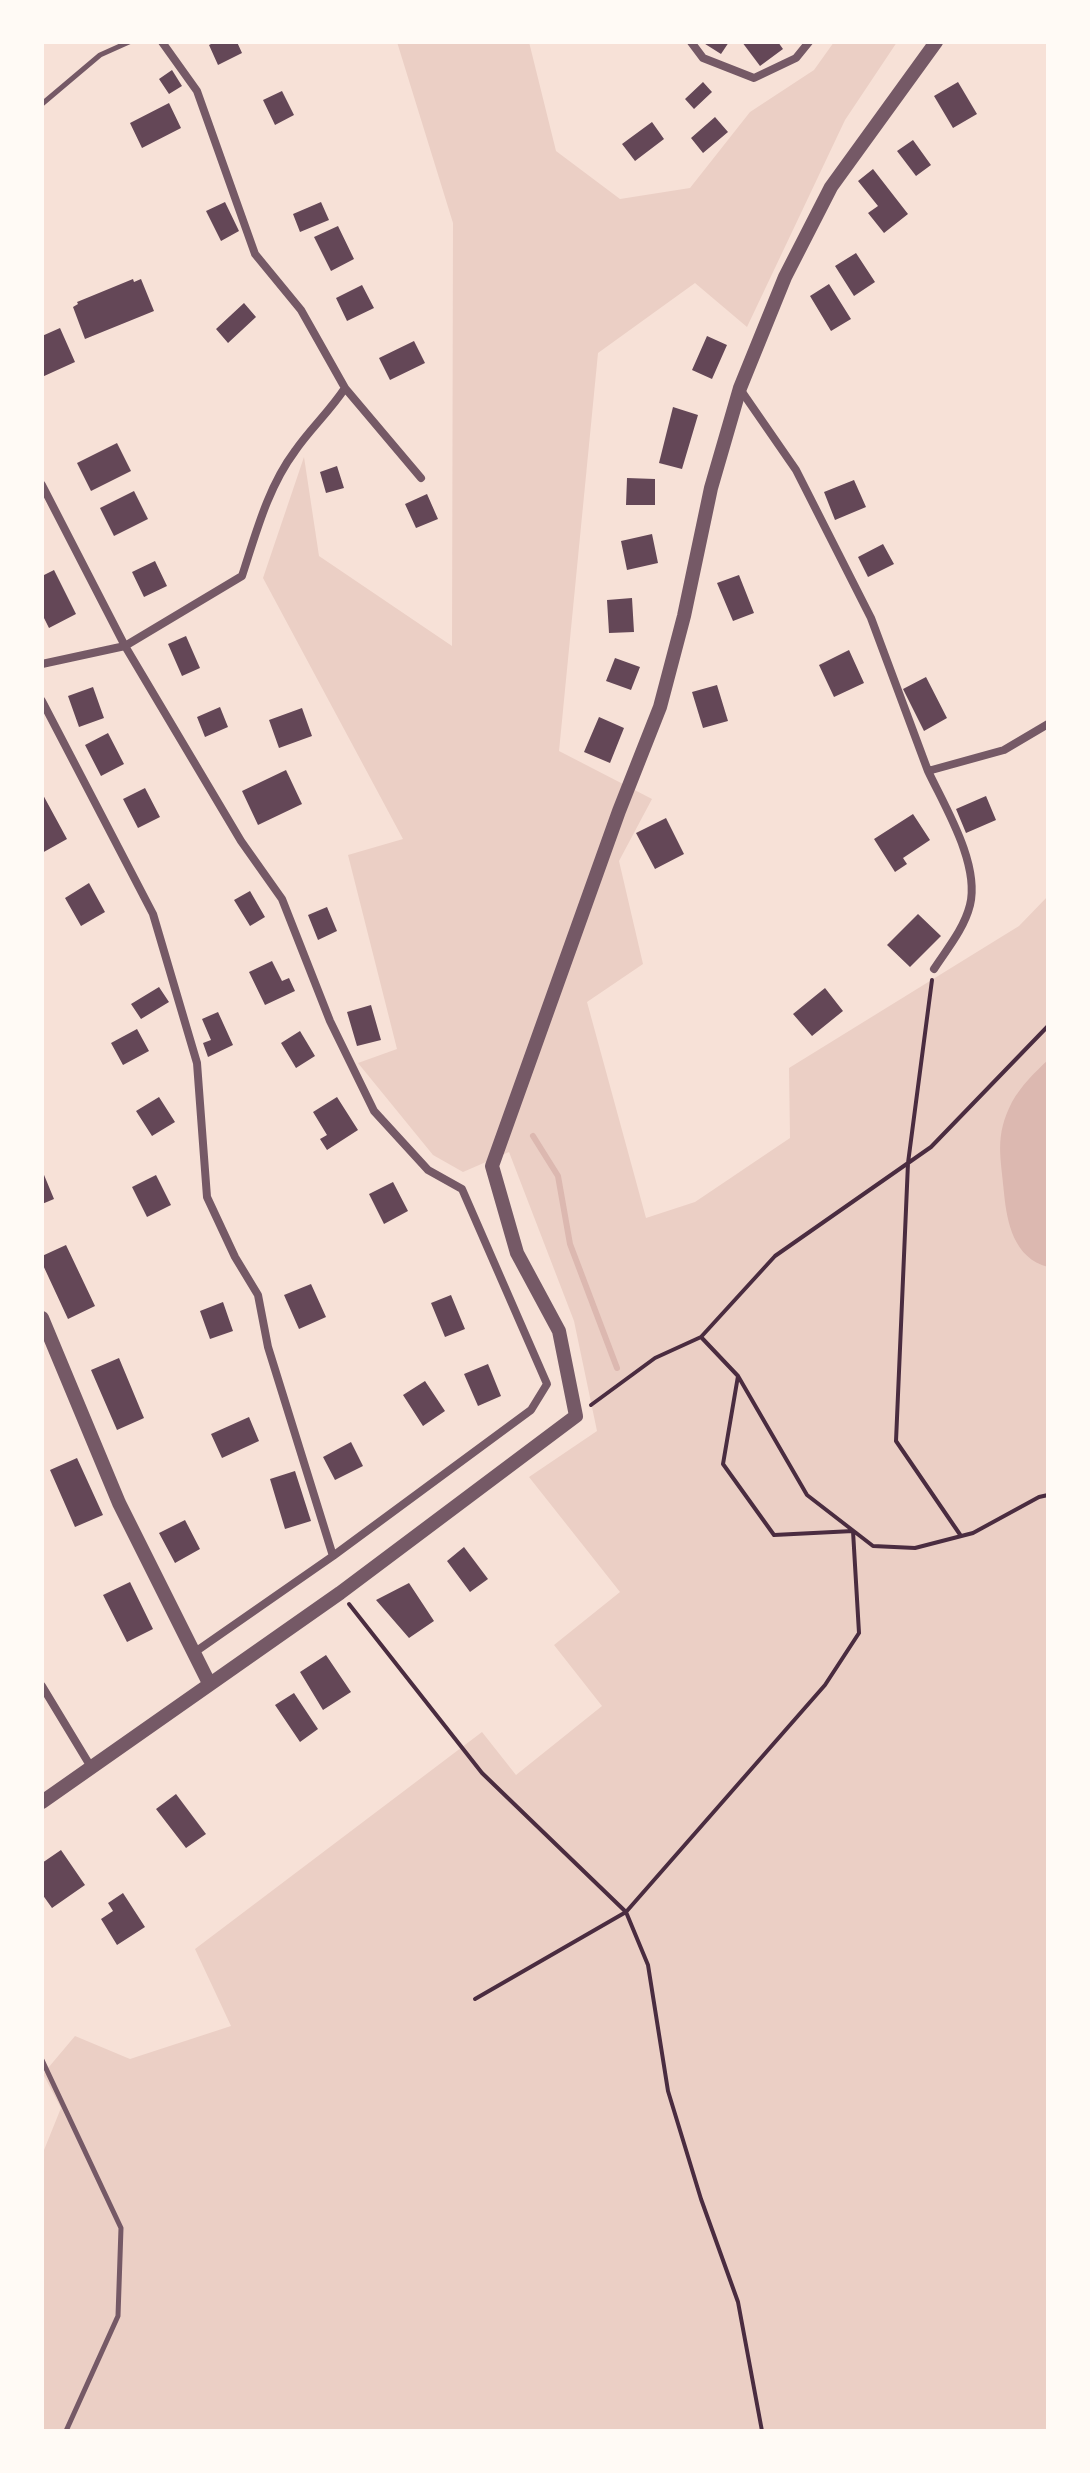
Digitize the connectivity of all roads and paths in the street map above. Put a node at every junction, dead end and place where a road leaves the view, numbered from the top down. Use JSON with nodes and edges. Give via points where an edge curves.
{"nodes":[{"id":1,"x":129,"y":42,"type":"edge"},
{"id":2,"x":162,"y":42,"type":"edge"},
{"id":3,"x":691,"y":42,"type":"edge"},
{"id":4,"x":809,"y":42,"type":"edge"},
{"id":5,"x":936,"y":42,"type":"edge"},
{"id":6,"x":42,"y":104,"type":"edge"},
{"id":7,"x":345,"y":388,"type":"junction"},
{"id":8,"x":740,"y":388,"type":"junction"},
{"id":9,"x":421,"y":478,"type":"dead end"},
{"id":10,"x":42,"y":485,"type":"edge"},
{"id":11,"x":125,"y":646,"type":"junction"},
{"id":12,"x":42,"y":664,"type":"edge"},
{"id":13,"x":42,"y":701,"type":"edge"},
{"id":14,"x":1048,"y":724,"type":"edge"},
{"id":15,"x":928,"y":771,"type":"junction"},
{"id":16,"x":934,"y":969,"type":"joint"},
{"id":17,"x":1048,"y":1026,"type":"edge"},
{"id":18,"x":908,"y":1163,"type":"junction"},
{"id":19,"x":42,"y":1318,"type":"edge"},
{"id":20,"x":701,"y":1337,"type":"junction"},
{"id":21,"x":738,"y":1376,"type":"junction"},
{"id":22,"x":576,"y":1416,"type":"junction"},
{"id":23,"x":1048,"y":1495,"type":"edge"},
{"id":24,"x":853,"y":1531,"type":"junction"},
{"id":25,"x":961,"y":1536,"type":"junction"},
{"id":26,"x":333,"y":1556,"type":"junction"},
{"id":27,"x":340,"y":1593,"type":"junction"},
{"id":28,"x":195,"y":1652,"type":"junction"},
{"id":29,"x":209,"y":1683,"type":"junction"},
{"id":30,"x":42,"y":1686,"type":"edge"},
{"id":31,"x":91,"y":1767,"type":"junction"},
{"id":32,"x":42,"y":1802,"type":"edge"},
{"id":33,"x":626,"y":1912,"type":"junction"},
{"id":34,"x":475,"y":1999,"type":"dead end"},
{"id":35,"x":42,"y":2060,"type":"edge"},
{"id":36,"x":66,"y":2431,"type":"edge"},
{"id":37,"x":762,"y":2431,"type":"edge"}],
"edges":[{"from":1,"to":6,"type":"lane","via":[[100,55]]},
{"from":2,"to":7,"type":"street","via":[[197,91],[255,254],[301,310]]},
{"from":3,"to":4,"type":"street","via":[[703,58],[754,78],[796,58]]},
{"from":5,"to":8,"type":"street","via":[[831,187],[785,277]]},
{"from":7,"to":9,"type":"street"},
{"from":7,"to":11,"type":"street","via":[[294,451],[266,503],[242,576]]},
{"from":8,"to":15,"type":"street","via":[[796,470],[871,618]]},
{"from":8,"to":22,"type":"street","via":[[660,707],[492,1166],[517,1253],[559,1331]]},
{"from":10,"to":11,"type":"street"},
{"from":11,"to":12,"type":"street"},
{"from":11,"to":26,"type":"street","via":[[241,841],[282,899],[330,1021],[374,1111],[428,1170],[462,1189],[547,1384],[531,1410]]},
{"from":13,"to":26,"type":"street","via":[[153,914],[197,1063],[207,1197],[258,1295],[268,1347]]},
{"from":14,"to":15,"type":"street","via":[[1004,750]]},
{"from":15,"to":16,"type":"street","via":[[967,854],[971,902]]},
{"from":16,"to":18,"type":"path"},
{"from":17,"to":18,"type":"path","via":[[931,1147]]},
{"from":18,"to":20,"type":"path","via":[[775,1256]]},
{"from":18,"to":25,"type":"path","via":[[896,1441]]},
{"from":19,"to":28,"type":"street","via":[[119,1503]]},
{"from":20,"to":21,"type":"path"},
{"from":20,"to":22,"type":"path","via":[[655,1358]]},
{"from":21,"to":24,"type":"path","via":[[807,1495]]},
{"from":21,"to":24,"type":"path","via":[[723,1464],[774,1535]]},
{"from":22,"to":27,"type":"street"},
{"from":23,"to":25,"type":"path"},
{"from":24,"to":25,"type":"path","via":[[873,1546],[915,1548]]},
{"from":24,"to":33,"type":"path","via":[[859,1633],[825,1685]]},
{"from":26,"to":28,"type":"street"},
{"from":27,"to":29,"type":"street"},
{"from":27,"to":33,"type":"path","via":[[482,1773]]},
{"from":28,"to":29,"type":"street"},
{"from":29,"to":31,"type":"street"},
{"from":30,"to":31,"type":"street"},
{"from":31,"to":32,"type":"street"},
{"from":33,"to":34,"type":"path"},
{"from":33,"to":37,"type":"path","via":[[648,1965],[668,2091],[738,2302]]},
{"from":35,"to":36,"type":"lane","via":[[121,2228],[118,2316]]}]}
